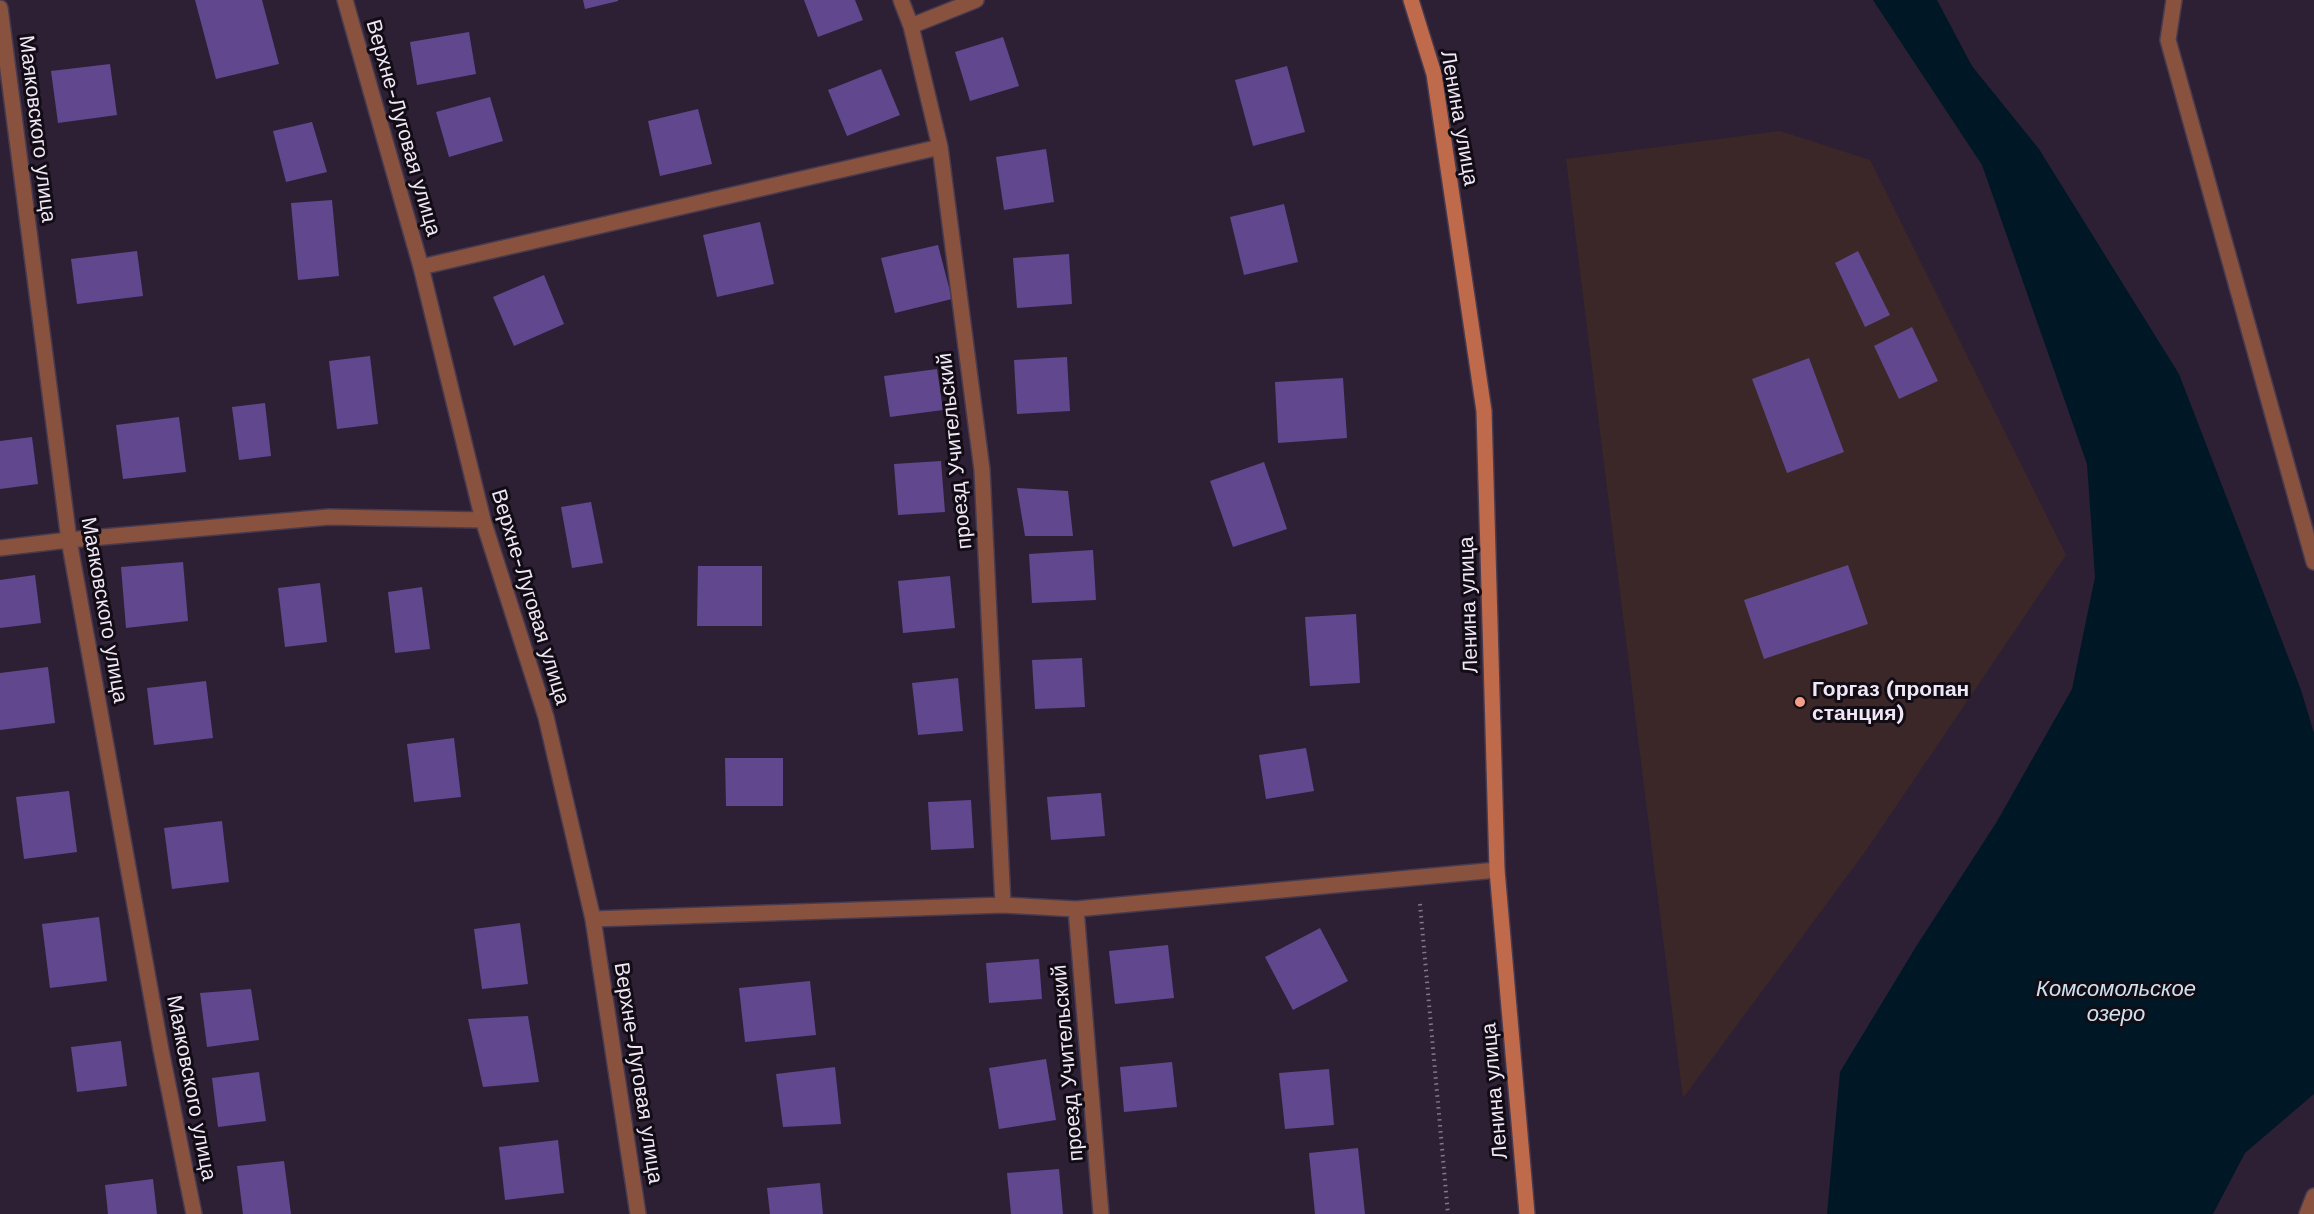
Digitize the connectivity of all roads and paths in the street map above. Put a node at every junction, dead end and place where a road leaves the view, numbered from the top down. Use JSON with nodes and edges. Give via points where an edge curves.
{"nodes":[{"id":1,"x":345,"y":0,"type":"edge"},
{"id":2,"x":901,"y":0,"type":"edge"},
{"id":3,"x":976,"y":0,"type":"edge"},
{"id":4,"x":1411,"y":0,"type":"edge"},
{"id":5,"x":2174,"y":0,"type":"edge"},
{"id":6,"x":0,"y":9,"type":"edge"},
{"id":7,"x":911,"y":26,"type":"junction"},
{"id":8,"x":940,"y":147,"type":"junction"},
{"id":9,"x":421,"y":267,"type":"junction"},
{"id":10,"x":483,"y":520,"type":"junction"},
{"id":11,"x":69,"y":540,"type":"junction"},
{"id":12,"x":0,"y":548,"type":"edge"},
{"id":13,"x":2314,"y":562,"type":"edge"},
{"id":14,"x":1497,"y":870,"type":"junction"},
{"id":15,"x":1418,"y":878,"type":"junction"},
{"id":16,"x":1003,"y":905,"type":"junction"},
{"id":17,"x":1076,"y":909,"type":"junction"},
{"id":18,"x":593,"y":919,"type":"junction"},
{"id":19,"x":2314,"y":1196,"type":"edge"},
{"id":20,"x":194,"y":1214,"type":"edge"},
{"id":21,"x":638,"y":1214,"type":"edge"},
{"id":22,"x":1101,"y":1214,"type":"edge"},
{"id":23,"x":1448,"y":1214,"type":"edge"},
{"id":24,"x":1527,"y":1214,"type":"edge"},
{"id":25,"x":2307,"y":1214,"type":"edge"}],
"edges":[{"from":1,"to":9,"type":"street","name":"Верхне-Луговая улица"},
{"from":2,"to":7,"type":"street","name":"проезд Учительский"},
{"from":3,"to":7,"type":"street"},
{"from":4,"to":14,"type":"main road","name":"Ленина улица","via":[[1434,74],[1484,411]]},
{"from":5,"to":13,"type":"street","via":[[2168,40]]},
{"from":6,"to":11,"type":"street","name":"Маяковского улица"},
{"from":7,"to":8,"type":"street","name":"проезд Учительский"},
{"from":8,"to":9,"type":"street"},
{"from":8,"to":16,"type":"street","name":"проезд Учительский","via":[[982,470]]},
{"from":9,"to":10,"type":"street","name":"Верхне-Луговая улица"},
{"from":10,"to":11,"type":"street","via":[[329,517]]},
{"from":10,"to":18,"type":"street","name":"Верхне-Луговая улица","via":[[546,717]]},
{"from":11,"to":12,"type":"street"},
{"from":11,"to":20,"type":"street","name":"Маяковского улица"},
{"from":14,"to":15,"type":"street"},
{"from":14,"to":24,"type":"main road","name":"Ленина улица"},
{"from":15,"to":17,"type":"street"},
{"from":15,"to":23,"type":"path"},
{"from":16,"to":17,"type":"street"},
{"from":16,"to":18,"type":"street"},
{"from":17,"to":22,"type":"street","name":"проезд Учительский"},
{"from":18,"to":21,"type":"street","name":"Верхне-Луговая улица"},
{"from":19,"to":25,"type":"street"}]}
